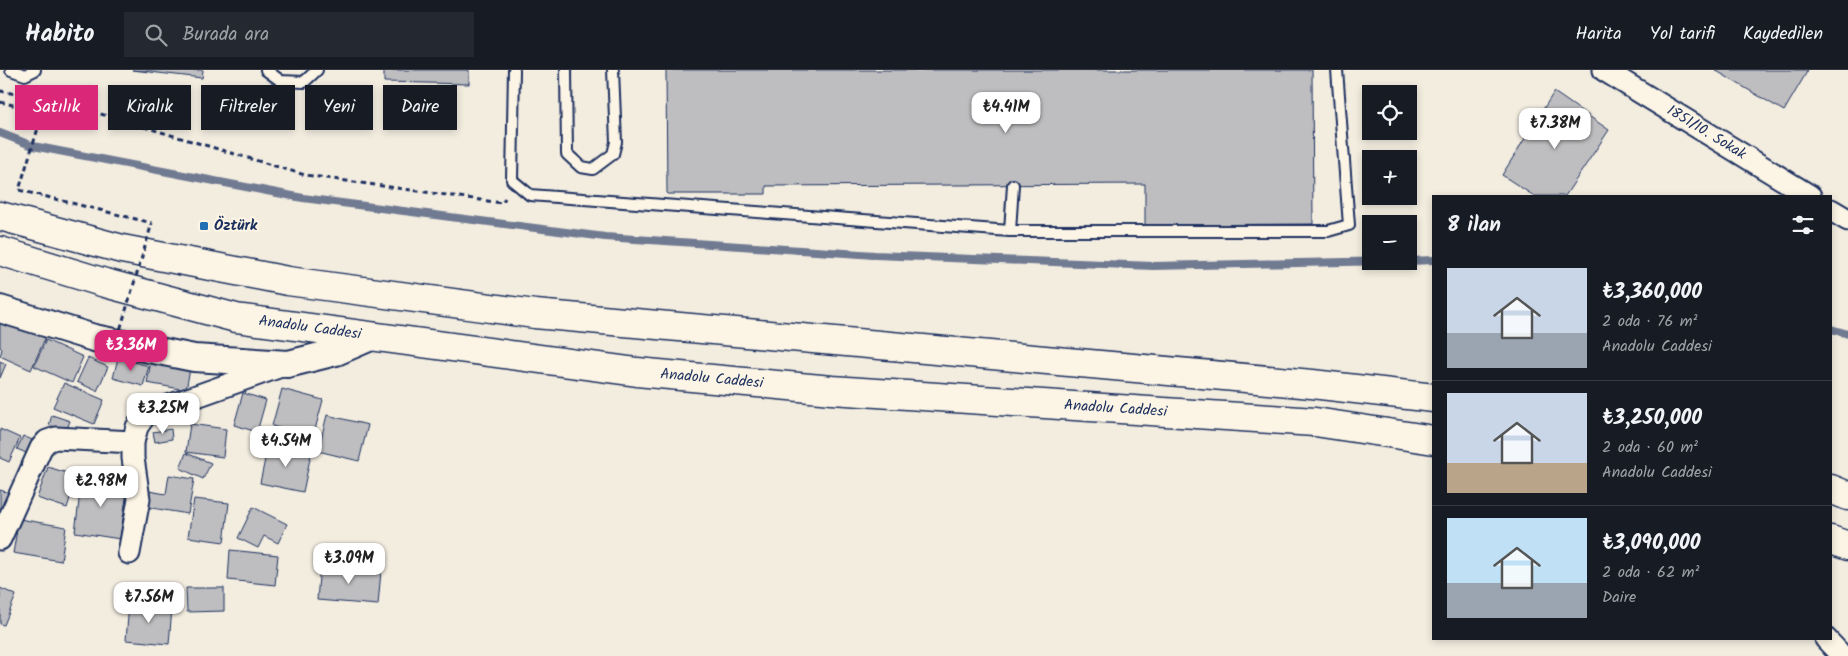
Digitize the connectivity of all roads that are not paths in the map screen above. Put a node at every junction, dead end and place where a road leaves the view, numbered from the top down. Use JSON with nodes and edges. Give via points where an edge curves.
{"nodes":[{"id":1,"x":11,"y":70,"type":"edge"},
{"id":2,"x":35,"y":70,"type":"edge"},
{"id":3,"x":266,"y":70,"type":"edge"},
{"id":4,"x":316,"y":70,"type":"edge"},
{"id":5,"x":514,"y":70,"type":"edge"},
{"id":6,"x":566,"y":70,"type":"edge"},
{"id":7,"x":614,"y":70,"type":"edge"},
{"id":8,"x":1337,"y":70,"type":"edge"},
{"id":9,"x":1604,"y":70,"type":"edge"},
{"id":10,"x":1636,"y":78,"type":"edge"},
{"id":11,"x":1013,"y":185,"type":"dead end"},
{"id":12,"x":1809,"y":195,"type":"edge"},
{"id":13,"x":1832,"y":211,"type":"edge"},
{"id":14,"x":0,"y":216,"type":"edge"},
{"id":15,"x":1848,"y":220,"type":"edge"},
{"id":16,"x":1010,"y":231,"type":"junction"},
{"id":17,"x":0,"y":251,"type":"edge"},
{"id":18,"x":0,"y":309,"type":"edge"},
{"id":19,"x":374,"y":336,"type":"junction"},
{"id":20,"x":288,"y":364,"type":"junction"},
{"id":21,"x":1432,"y":398,"type":"edge"},
{"id":22,"x":1432,"y":440,"type":"edge"},
{"id":23,"x":133,"y":442,"type":"junction"},
{"id":24,"x":1832,"y":488,"type":"edge"},
{"id":25,"x":1848,"y":496,"type":"edge"},
{"id":26,"x":0,"y":539,"type":"edge"},
{"id":27,"x":1832,"y":540,"type":"edge"},
{"id":28,"x":1848,"y":546,"type":"edge"},
{"id":29,"x":129,"y":553,"type":"dead end"},
{"id":30,"x":1827,"y":640,"type":"edge"},
{"id":31,"x":1842,"y":656,"type":"edge"}],
"edges":[{"from":1,"to":2,"type":"lane","via":[[25,75]]},
{"from":3,"to":4,"type":"lane","via":[[281,81],[304,82]]},
{"from":5,"to":16,"type":"lane","via":[[512,180],[530,195]]},
{"from":6,"to":7,"type":"lane","via":[[567,154],[581,167],[593,169],[613,154],[616,142]]},
{"from":8,"to":16,"type":"lane","via":[[1349,225],[1328,231]]},
{"from":9,"to":10,"type":"street","name":"1851/10. Sokak"},
{"from":10,"to":12,"type":"street","name":"1851/10. Sokak"},
{"from":11,"to":16,"type":"lane"},
{"from":13,"to":15,"type":"street"},
{"from":14,"to":21,"type":"highway","via":[[122,250],[278,279],[525,312]]},
{"from":17,"to":19,"type":"highway","name":"Anadolu Caddesi","via":[[236,318]]},
{"from":18,"to":20,"type":"street","via":[[94,338],[194,358]]},
{"from":19,"to":20,"type":"street","via":[[336,352]]},
{"from":19,"to":22,"type":"highway","name":"Anadolu Caddesi","via":[[637,372],[832,390],[1315,422]]},
{"from":20,"to":23,"type":"street","via":[[146,414],[137,427]]},
{"from":23,"to":26,"type":"street","via":[[56,438],[47,441]]},
{"from":23,"to":29,"type":"street","via":[[139,499]]},
{"from":24,"to":25,"type":"highway"},
{"from":27,"to":28,"type":"highway"},
{"from":30,"to":31,"type":"street"}]}
